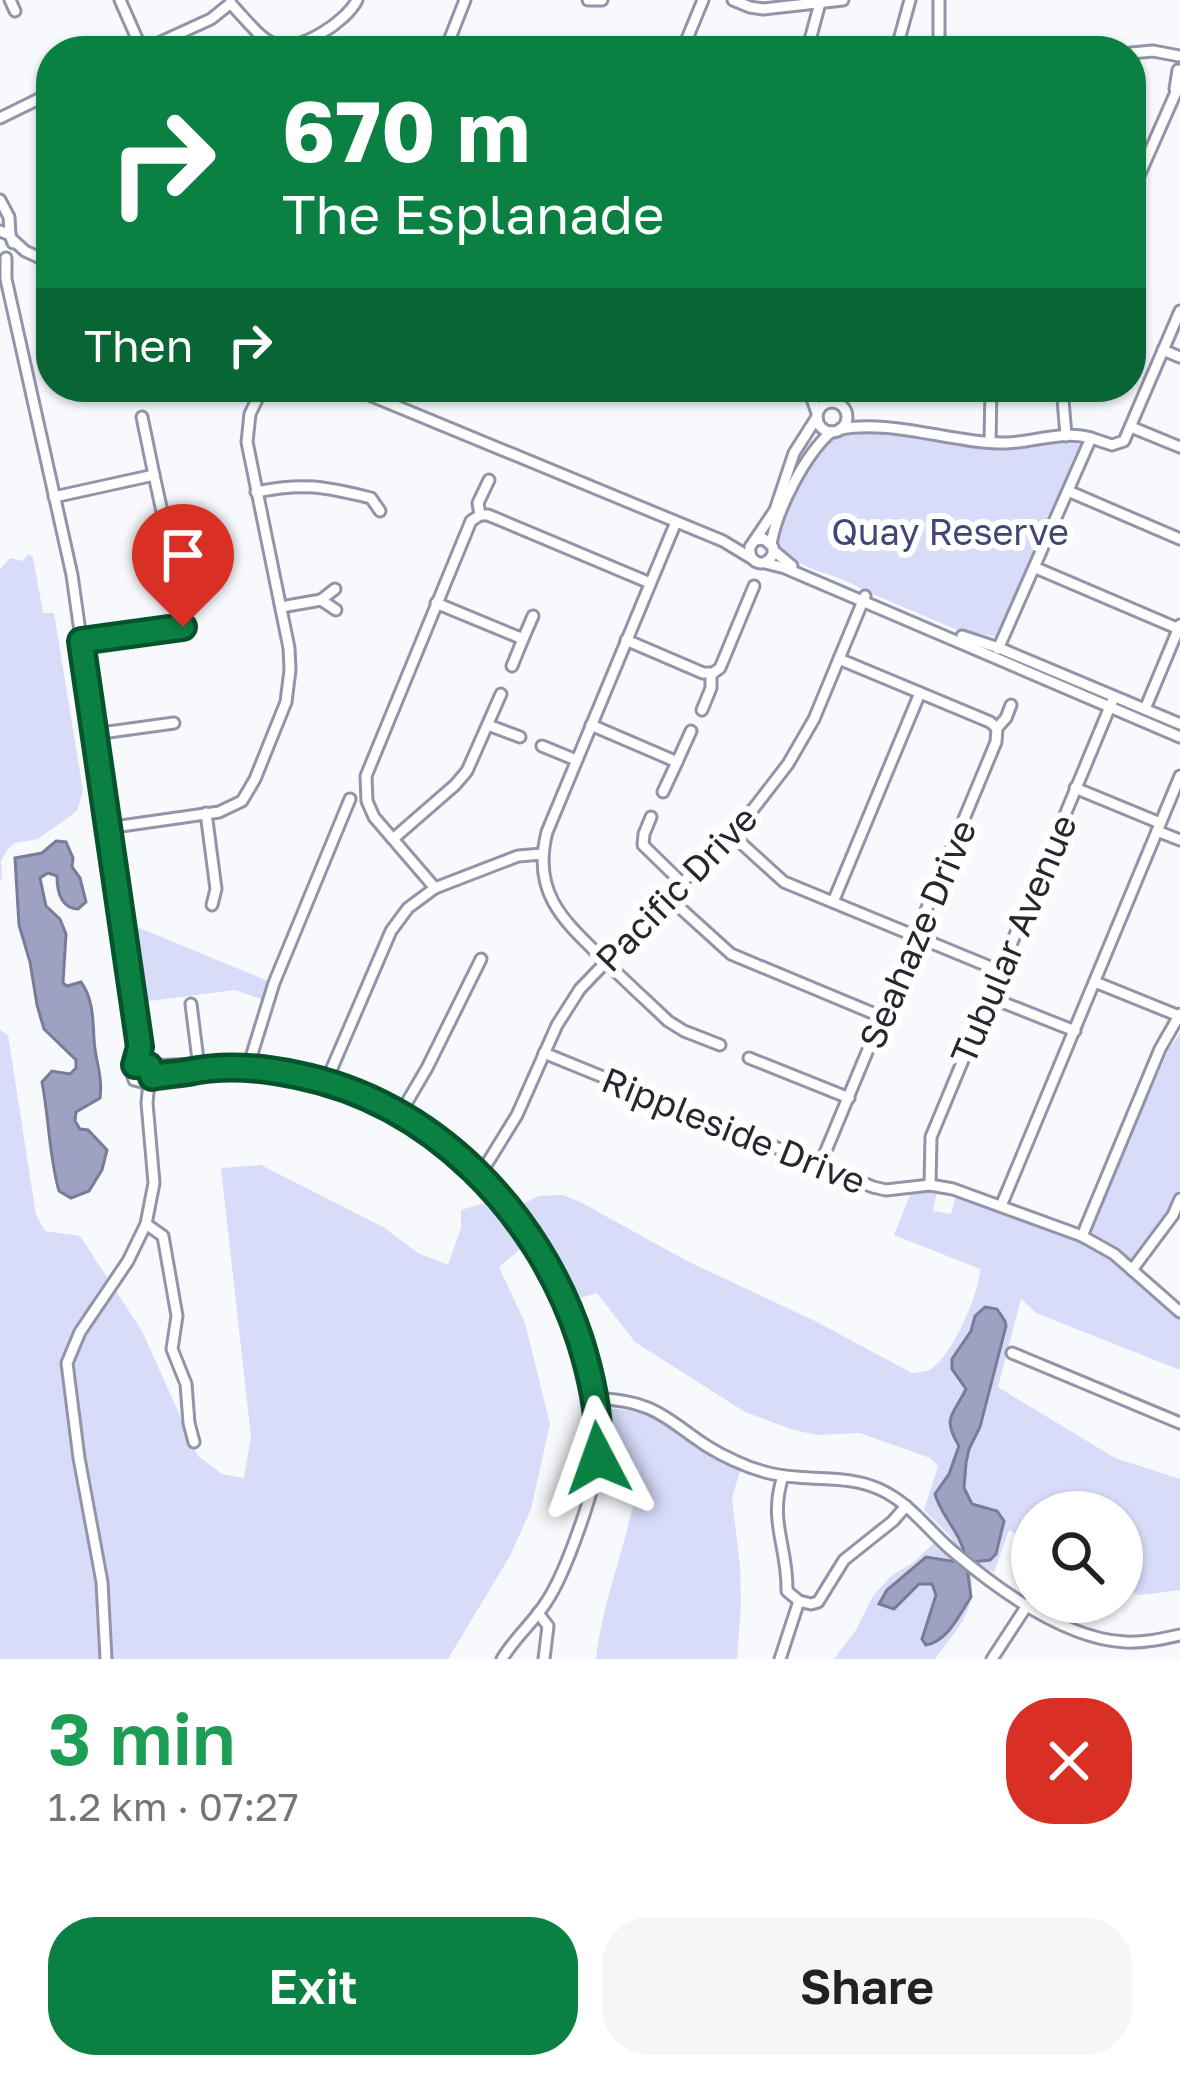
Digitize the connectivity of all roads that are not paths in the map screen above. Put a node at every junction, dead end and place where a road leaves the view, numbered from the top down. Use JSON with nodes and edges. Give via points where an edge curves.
{"nodes":[{"id":1,"x":120,"y":0,"type":"edge"},
{"id":2,"x":357,"y":0,"type":"edge"},
{"id":3,"x":465,"y":0,"type":"edge"},
{"id":4,"x":588,"y":0,"type":"edge"},
{"id":5,"x":602,"y":0,"type":"edge"},
{"id":6,"x":704,"y":0,"type":"edge"},
{"id":7,"x":733,"y":0,"type":"edge"},
{"id":8,"x":843,"y":0,"type":"edge"},
{"id":9,"x":910,"y":0,"type":"edge"},
{"id":10,"x":939,"y":0,"type":"edge"},
{"id":11,"x":231,"y":2,"type":"edge"},
{"id":12,"x":820,"y":3,"type":"junction"},
{"id":13,"x":135,"y":36,"type":"edge"},
{"id":14,"x":174,"y":36,"type":"edge"},
{"id":15,"x":264,"y":36,"type":"edge"},
{"id":16,"x":313,"y":36,"type":"edge"},
{"id":17,"x":451,"y":36,"type":"edge"},
{"id":18,"x":688,"y":36,"type":"edge"},
{"id":19,"x":811,"y":36,"type":"edge"},
{"id":20,"x":900,"y":36,"type":"edge"},
{"id":21,"x":939,"y":36,"type":"edge"},
{"id":22,"x":1146,"y":52,"type":"edge"},
{"id":23,"x":1178,"y":63,"type":"edge"},
{"id":24,"x":1178,"y":86,"type":"edge"},
{"id":25,"x":36,"y":100,"type":"edge"},
{"id":26,"x":0,"y":118,"type":"edge"},
{"id":27,"x":1146,"y":158,"type":"edge"},
{"id":28,"x":0,"y":203,"type":"edge"},
{"id":29,"x":5,"y":250,"type":"edge"},
{"id":30,"x":36,"y":256,"type":"edge"},
{"id":31,"x":1180,"y":310,"type":"edge"},
{"id":32,"x":1163,"y":350,"type":"junction"},
{"id":33,"x":1180,"y":357,"type":"edge"},
{"id":34,"x":1146,"y":391,"type":"edge"},
{"id":35,"x":256,"y":402,"type":"edge"},
{"id":36,"x":386,"y":402,"type":"edge"},
{"id":37,"x":813,"y":402,"type":"edge"},
{"id":38,"x":829,"y":402,"type":"edge"},
{"id":39,"x":835,"y":402,"type":"edge"},
{"id":40,"x":991,"y":402,"type":"edge"},
{"id":41,"x":1063,"y":402,"type":"edge"},
{"id":42,"x":1141,"y":402,"type":"edge"},
{"id":43,"x":846,"y":410,"type":"junction"},
{"id":44,"x":817,"y":415,"type":"junction"},
{"id":45,"x":142,"y":417,"type":"dead end"},
{"id":46,"x":1131,"y":427,"type":"junction"},
{"id":47,"x":873,"y":428,"type":"junction"},
{"id":48,"x":836,"y":430,"type":"junction"},
{"id":49,"x":1066,"y":436,"type":"junction"},
{"id":50,"x":1091,"y":438,"type":"junction"},
{"id":51,"x":990,"y":442,"type":"junction"},
{"id":52,"x":1180,"y":447,"type":"edge"},
{"id":53,"x":154,"y":475,"type":"junction"},
{"id":54,"x":489,"y":481,"type":"dead end"},
{"id":55,"x":1068,"y":491,"type":"junction"},
{"id":56,"x":256,"y":492,"type":"junction"},
{"id":57,"x":386,"y":493,"type":"dead end"},
{"id":58,"x":54,"y":497,"type":"junction"},
{"id":59,"x":371,"y":499,"type":"junction"},
{"id":60,"x":380,"y":511,"type":"dead end"},
{"id":61,"x":480,"y":515,"type":"junction"},
{"id":62,"x":676,"y":522,"type":"junction"},
{"id":63,"x":168,"y":538,"type":"dead end"},
{"id":64,"x":1180,"y":538,"type":"edge"},
{"id":65,"x":723,"y":541,"type":"junction"},
{"id":66,"x":755,"y":541,"type":"junction"},
{"id":67,"x":772,"y":547,"type":"junction"},
{"id":68,"x":751,"y":558,"type":"junction"},
{"id":69,"x":765,"y":563,"type":"junction"},
{"id":70,"x":1036,"y":568,"type":"junction"},
{"id":71,"x":650,"y":583,"type":"junction"},
{"id":72,"x":754,"y":586,"type":"dead end"},
{"id":73,"x":335,"y":589,"type":"dead end"},
{"id":74,"x":864,"y":599,"type":"junction"},
{"id":75,"x":321,"y":600,"type":"junction"},
{"id":76,"x":436,"y":603,"type":"junction"},
{"id":77,"x":281,"y":607,"type":"junction"},
{"id":78,"x":336,"y":610,"type":"dead end"},
{"id":79,"x":533,"y":616,"type":"dead end"},
{"id":80,"x":183,"y":627,"type":"dead end"},
{"id":81,"x":1179,"y":627,"type":"edge"},
{"id":82,"x":524,"y":639,"type":"junction"},
{"id":83,"x":626,"y":640,"type":"junction"},
{"id":84,"x":81,"y":641,"type":"junction"},
{"id":85,"x":997,"y":652,"type":"junction"},
{"id":86,"x":839,"y":659,"type":"junction"},
{"id":87,"x":512,"y":666,"type":"dead end"},
{"id":88,"x":711,"y":674,"type":"junction"},
{"id":89,"x":920,"y":693,"type":"junction"},
{"id":90,"x":501,"y":694,"type":"dead end"},
{"id":91,"x":1112,"y":702,"type":"junction"},
{"id":92,"x":1011,"y":705,"type":"dead end"},
{"id":93,"x":702,"y":710,"type":"dead end"},
{"id":94,"x":1145,"y":710,"type":"junction"},
{"id":95,"x":174,"y":723,"type":"dead end"},
{"id":96,"x":1180,"y":724,"type":"edge"},
{"id":97,"x":488,"y":725,"type":"junction"},
{"id":98,"x":591,"y":725,"type":"junction"},
{"id":99,"x":997,"y":728,"type":"junction"},
{"id":100,"x":691,"y":731,"type":"dead end"},
{"id":101,"x":94,"y":734,"type":"junction"},
{"id":102,"x":1180,"y":736,"type":"edge"},
{"id":103,"x":520,"y":737,"type":"dead end"},
{"id":104,"x":542,"y":746,"type":"dead end"},
{"id":105,"x":576,"y":760,"type":"junction"},
{"id":106,"x":676,"y":762,"type":"junction"},
{"id":107,"x":1180,"y":776,"type":"edge"},
{"id":108,"x":1076,"y":788,"type":"junction"},
{"id":109,"x":663,"y":792,"type":"dead end"},
{"id":110,"x":350,"y":799,"type":"dead end"},
{"id":111,"x":206,"y":814,"type":"junction"},
{"id":112,"x":651,"y":818,"type":"dead end"},
{"id":113,"x":1158,"y":827,"type":"junction"},
{"id":114,"x":107,"y":828,"type":"junction"},
{"id":115,"x":730,"y":832,"type":"junction"},
{"id":116,"x":393,"y":839,"type":"junction"},
{"id":117,"x":1180,"y":840,"type":"edge"},
{"id":118,"x":542,"y":854,"type":"junction"},
{"id":119,"x":682,"y":883,"type":"junction"},
{"id":120,"x":435,"y":888,"type":"junction"},
{"id":121,"x":668,"y":897,"type":"junction"},
{"id":122,"x":833,"y":902,"type":"junction"},
{"id":123,"x":212,"y":905,"type":"dead end"},
{"id":124,"x":916,"y":937,"type":"junction"},
{"id":125,"x":482,"y":959,"type":"dead end"},
{"id":126,"x":605,"y":961,"type":"junction"},
{"id":127,"x":1000,"y":971,"type":"junction"},
{"id":128,"x":1095,"y":982,"type":"junction"},
{"id":129,"x":989,"y":997,"type":"junction"},
{"id":130,"x":190,"y":1004,"type":"dead end"},
{"id":131,"x":1179,"y":1015,"type":"edge"},
{"id":132,"x":882,"y":1017,"type":"junction"},
{"id":133,"x":1075,"y":1031,"type":"junction"},
{"id":134,"x":720,"y":1046,"type":"dead end"},
{"id":135,"x":544,"y":1053,"type":"junction"},
{"id":136,"x":749,"y":1058,"type":"dead end"},
{"id":137,"x":199,"y":1067,"type":"junction"},
{"id":138,"x":248,"y":1067,"type":"junction"},
{"id":139,"x":145,"y":1073,"type":"junction"},
{"id":140,"x":326,"y":1082,"type":"junction"},
{"id":141,"x":849,"y":1098,"type":"junction"},
{"id":142,"x":400,"y":1114,"type":"junction"},
{"id":143,"x":820,"y":1165,"type":"junction"},
{"id":144,"x":480,"y":1175,"type":"junction"},
{"id":145,"x":930,"y":1185,"type":"junction"},
{"id":146,"x":1180,"y":1199,"type":"edge"},
{"id":147,"x":1001,"y":1206,"type":"junction"},
{"id":148,"x":1176,"y":1216,"type":"edge"},
{"id":149,"x":146,"y":1224,"type":"junction"},
{"id":150,"x":1082,"y":1236,"type":"junction"},
{"id":151,"x":1132,"y":1270,"type":"junction"},
{"id":152,"x":1180,"y":1312,"type":"edge"},
{"id":153,"x":1012,"y":1353,"type":"dead end"},
{"id":154,"x":595,"y":1399,"type":"junction"},
{"id":155,"x":1180,"y":1424,"type":"edge"},
{"id":156,"x":194,"y":1442,"type":"dead end"},
{"id":157,"x":783,"y":1476,"type":"junction"},
{"id":158,"x":906,"y":1505,"type":"junction"},
{"id":159,"x":1011,"y":1593,"type":"edge"},
{"id":160,"x":799,"y":1601,"type":"junction"},
{"id":161,"x":538,"y":1613,"type":"junction"},
{"id":162,"x":1016,"y":1623,"type":"edge"},
{"id":163,"x":1060,"y":1623,"type":"edge"},
{"id":164,"x":1180,"y":1636,"type":"edge"},
{"id":165,"x":106,"y":1659,"type":"edge"},
{"id":166,"x":502,"y":1659,"type":"edge"},
{"id":167,"x":544,"y":1659,"type":"edge"},
{"id":168,"x":780,"y":1659,"type":"edge"},
{"id":169,"x":992,"y":1659,"type":"edge"}],
"edges":[{"from":1,"to":13,"type":"street"},
{"from":2,"to":16,"type":"street","via":[[340,22]]},
{"from":3,"to":17,"type":"street"},
{"from":4,"to":5,"type":"street"},
{"from":6,"to":18,"type":"street"},
{"from":7,"to":12,"type":"street","via":[[756,9]]},
{"from":8,"to":12,"type":"street"},
{"from":9,"to":20,"type":"street"},
{"from":10,"to":21,"type":"street"},
{"from":11,"to":14,"type":"street"},
{"from":11,"to":15,"type":"street"},
{"from":12,"to":19,"type":"street"},
{"from":22,"to":23,"type":"street"},
{"from":23,"to":24,"type":"street"},
{"from":24,"to":27,"type":"street"},
{"from":25,"to":26,"type":"street"},
{"from":28,"to":29,"type":"street","via":[[10,217]]},
{"from":29,"to":30,"type":"street"},
{"from":29,"to":58,"type":"street"},
{"from":31,"to":32,"type":"street"},
{"from":32,"to":33,"type":"street"},
{"from":32,"to":34,"type":"street"},
{"from":35,"to":56,"type":"street","via":[[248,432]]},
{"from":36,"to":62,"type":"street"},
{"from":37,"to":44,"type":"street"},
{"from":38,"to":44,"type":"street"},
{"from":39,"to":43,"type":"street"},
{"from":40,"to":51,"type":"street"},
{"from":41,"to":49,"type":"street"},
{"from":42,"to":46,"type":"street"},
{"from":43,"to":47,"type":"street"},
{"from":43,"to":48,"type":"street"},
{"from":44,"to":48,"type":"street"},
{"from":44,"to":66,"type":"street"},
{"from":45,"to":53,"type":"street"},
{"from":46,"to":50,"type":"street","via":[[1117,446]]},
{"from":46,"to":52,"type":"street"},
{"from":47,"to":48,"type":"street"},
{"from":47,"to":51,"type":"street"},
{"from":48,"to":67,"type":"street","via":[[793,486]]},
{"from":49,"to":50,"type":"street"},
{"from":49,"to":51,"type":"street"},
{"from":50,"to":55,"type":"street"},
{"from":53,"to":58,"type":"street"},
{"from":53,"to":63,"type":"street"},
{"from":54,"to":61,"type":"street"},
{"from":55,"to":64,"type":"street"},
{"from":55,"to":70,"type":"street"},
{"from":56,"to":59,"type":"street","via":[[308,485]]},
{"from":56,"to":77,"type":"street"},
{"from":57,"to":59,"type":"street"},
{"from":58,"to":84,"type":"street"},
{"from":59,"to":60,"type":"street"},
{"from":61,"to":71,"type":"street"},
{"from":61,"to":76,"type":"street"},
{"from":62,"to":65,"type":"street"},
{"from":62,"to":71,"type":"street"},
{"from":65,"to":66,"type":"street"},
{"from":65,"to":68,"type":"street"},
{"from":66,"to":67,"type":"street"},
{"from":66,"to":68,"type":"street"},
{"from":67,"to":69,"type":"street"},
{"from":67,"to":74,"type":"street","via":[[800,570]]},
{"from":68,"to":69,"type":"street"},
{"from":69,"to":74,"type":"street"},
{"from":70,"to":81,"type":"street"},
{"from":70,"to":85,"type":"street"},
{"from":71,"to":83,"type":"street"},
{"from":72,"to":88,"type":"street"},
{"from":73,"to":75,"type":"street"},
{"from":74,"to":85,"type":"street"},
{"from":74,"to":86,"type":"street","name":"Pacific Drive"},
{"from":75,"to":77,"type":"street"},
{"from":75,"to":78,"type":"street"},
{"from":76,"to":82,"type":"street"},
{"from":76,"to":116,"type":"street","via":[[366,776],[370,809]]},
{"from":77,"to":111,"type":"street","via":[[290,658],[283,712],[247,795]]},
{"from":79,"to":82,"type":"street"},
{"from":80,"to":84,"type":"street"},
{"from":81,"to":94,"type":"street"},
{"from":82,"to":87,"type":"street"},
{"from":83,"to":88,"type":"street"},
{"from":83,"to":98,"type":"street"},
{"from":84,"to":101,"type":"street"},
{"from":85,"to":91,"type":"street"},
{"from":86,"to":89,"type":"street"},
{"from":86,"to":115,"type":"street","name":"Pacific Drive","via":[[788,764]]},
{"from":88,"to":93,"type":"street"},
{"from":89,"to":99,"type":"street"},
{"from":89,"to":122,"type":"street"},
{"from":90,"to":97,"type":"street"},
{"from":91,"to":94,"type":"street"},
{"from":91,"to":102,"type":"street"},
{"from":91,"to":108,"type":"street","name":"Tubular Avenue"},
{"from":92,"to":99,"type":"street","name":"Seahaze Drive"},
{"from":94,"to":96,"type":"street"},
{"from":95,"to":101,"type":"street"},
{"from":97,"to":103,"type":"street"},
{"from":97,"to":116,"type":"street","via":[[461,779]]},
{"from":98,"to":105,"type":"street"},
{"from":98,"to":106,"type":"street"},
{"from":99,"to":124,"type":"street","name":"Seahaze Drive"},
{"from":100,"to":106,"type":"street"},
{"from":101,"to":114,"type":"street"},
{"from":104,"to":105,"type":"street"},
{"from":105,"to":118,"type":"street"},
{"from":106,"to":109,"type":"street"},
{"from":107,"to":113,"type":"street"},
{"from":108,"to":113,"type":"street"},
{"from":108,"to":127,"type":"street","name":"Tubular Avenue"},
{"from":110,"to":138,"type":"street"},
{"from":111,"to":114,"type":"street"},
{"from":111,"to":123,"type":"street","via":[[217,889]]},
{"from":112,"to":119,"type":"street","via":[[643,845]]},
{"from":113,"to":117,"type":"street"},
{"from":113,"to":128,"type":"street"},
{"from":114,"to":139,"type":"street"},
{"from":115,"to":119,"type":"street","name":"Pacific Drive"},
{"from":115,"to":122,"type":"street","via":[[776,878]]},
{"from":116,"to":120,"type":"street"},
{"from":118,"to":120,"type":"street"},
{"from":118,"to":126,"type":"street","via":[[556,909]]},
{"from":119,"to":121,"type":"street","name":"Pacific Drive"},
{"from":120,"to":140,"type":"street","via":[[395,923]]},
{"from":121,"to":126,"type":"street","name":"Pacific Drive"},
{"from":121,"to":132,"type":"street","via":[[730,954]]},
{"from":122,"to":124,"type":"street"},
{"from":124,"to":127,"type":"street"},
{"from":124,"to":132,"type":"street","name":"Seahaze Drive"},
{"from":125,"to":142,"type":"street"},
{"from":126,"to":134,"type":"street","via":[[676,1027]]},
{"from":126,"to":135,"type":"street","name":"Pacific Drive"},
{"from":127,"to":129,"type":"street","name":"Tubular Avenue"},
{"from":128,"to":131,"type":"street"},
{"from":128,"to":133,"type":"street"},
{"from":129,"to":133,"type":"street"},
{"from":129,"to":145,"type":"street","name":"Tubular Avenue","via":[[931,1136]]},
{"from":130,"to":137,"type":"street"},
{"from":131,"to":150,"type":"street"},
{"from":132,"to":141,"type":"street","name":"Seahaze Drive"},
{"from":133,"to":147,"type":"street"},
{"from":135,"to":143,"type":"street","name":"Rippleside Drive"},
{"from":135,"to":144,"type":"street","name":"Pacific Drive"},
{"from":136,"to":141,"type":"street"},
{"from":137,"to":138,"type":"street"},
{"from":137,"to":139,"type":"street"},
{"from":138,"to":140,"type":"street"},
{"from":139,"to":149,"type":"street","via":[[154,1183]]},
{"from":140,"to":142,"type":"street"},
{"from":141,"to":143,"type":"street","name":"Seahaze Drive"},
{"from":142,"to":144,"type":"street"},
{"from":143,"to":145,"type":"street","name":"Rippleside Drive","via":[[886,1190]]},
{"from":144,"to":154,"type":"street","via":[[549,1268]]},
{"from":145,"to":147,"type":"street","name":"Rippleside Drive"},
{"from":146,"to":148,"type":"street"},
{"from":147,"to":150,"type":"street","name":"Rippleside Drive"},
{"from":148,"to":151,"type":"street"},
{"from":149,"to":156,"type":"street","via":[[163,1236],[177,1316],[172,1349]]},
{"from":149,"to":165,"type":"street","via":[[67,1363],[103,1582]]},
{"from":150,"to":151,"type":"street","name":"Rippleside Drive"},
{"from":151,"to":152,"type":"street","name":"Rippleside Drive"},
{"from":153,"to":155,"type":"street"},
{"from":154,"to":157,"type":"street","via":[[651,1408],[724,1456]]},
{"from":154,"to":161,"type":"street","via":[[595,1476],[557,1583]]},
{"from":157,"to":158,"type":"street","via":[[862,1483]]},
{"from":157,"to":160,"type":"street","via":[[776,1517],[787,1591]]},
{"from":158,"to":159,"type":"street"},
{"from":158,"to":160,"type":"street","via":[[844,1560],[818,1602]]},
{"from":160,"to":168,"type":"street"},
{"from":161,"to":166,"type":"street"},
{"from":161,"to":167,"type":"street","via":[[548,1626]]},
{"from":162,"to":169,"type":"street"},
{"from":163,"to":164,"type":"street","via":[[1120,1646]]}]}
